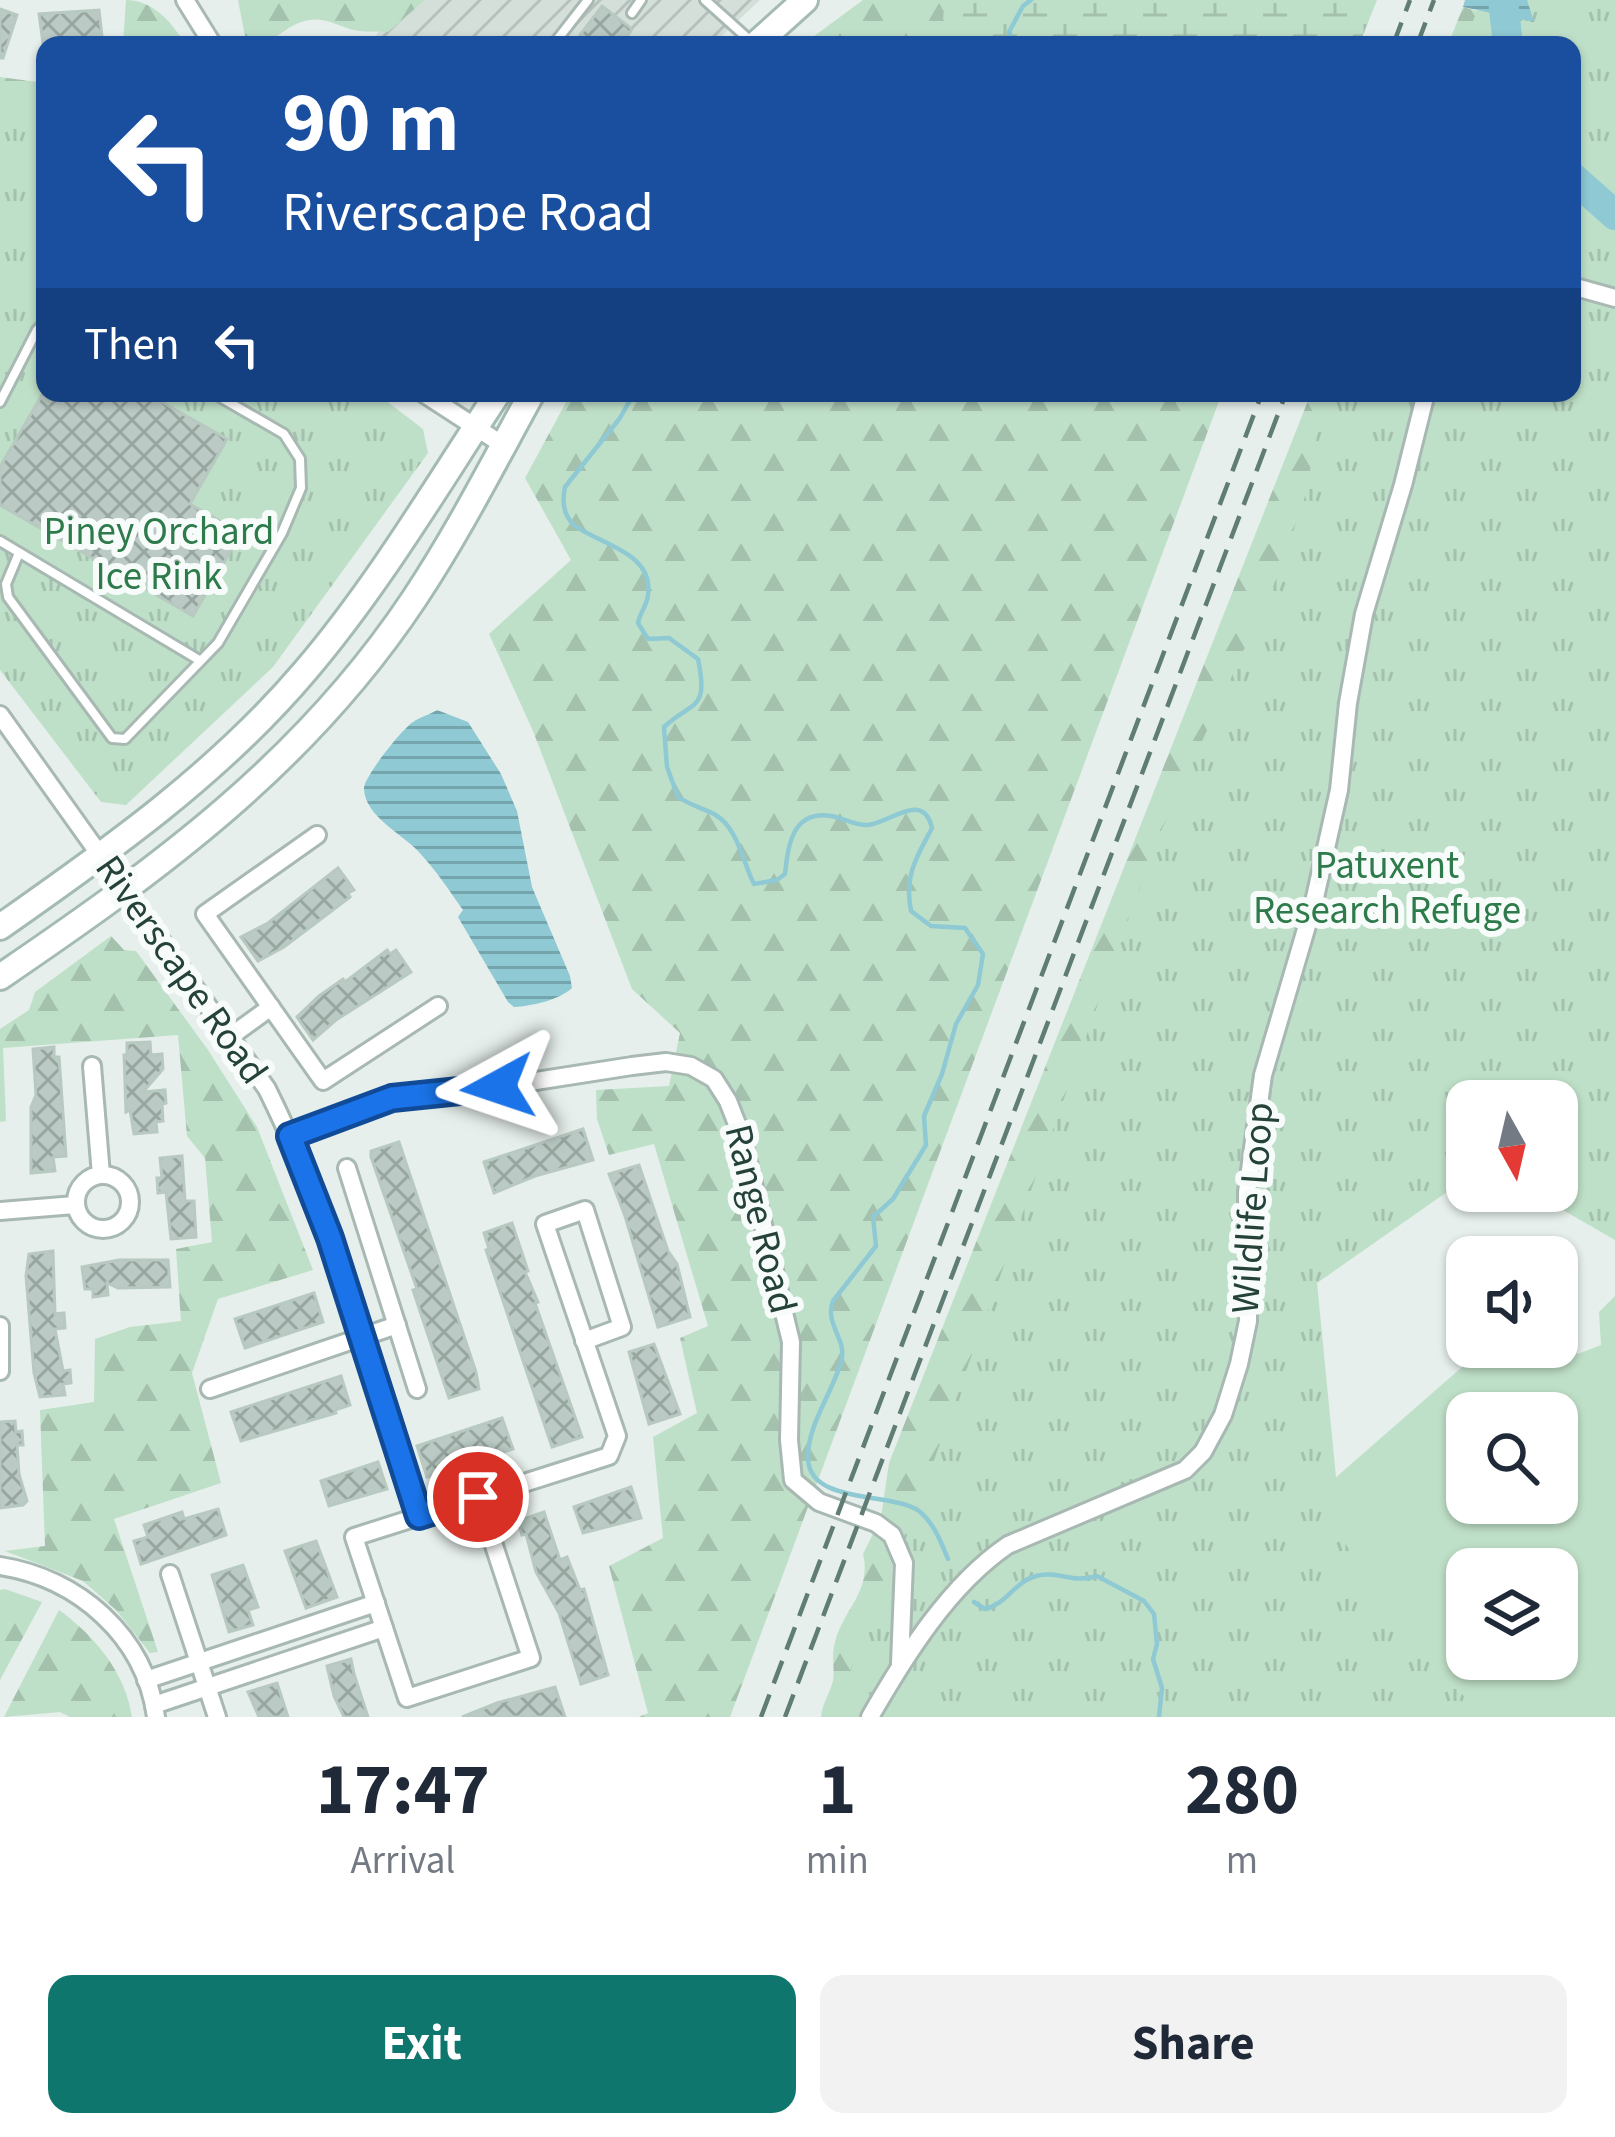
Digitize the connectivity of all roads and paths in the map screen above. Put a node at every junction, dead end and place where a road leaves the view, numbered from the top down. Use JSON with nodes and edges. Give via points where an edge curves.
{"nodes":[{"id":1,"x":184,"y":0,"type":"edge"},
{"id":2,"x":588,"y":0,"type":"edge"},
{"id":3,"x":641,"y":0,"type":"edge"},
{"id":4,"x":705,"y":0,"type":"edge"},
{"id":5,"x":805,"y":0,"type":"edge"},
{"id":6,"x":632,"y":13,"type":"dead end"},
{"id":7,"x":207,"y":36,"type":"edge"},
{"id":8,"x":561,"y":36,"type":"edge"},
{"id":9,"x":745,"y":36,"type":"edge"},
{"id":10,"x":765,"y":36,"type":"edge"},
{"id":11,"x":1581,"y":289,"type":"edge"},
{"id":12,"x":1615,"y":298,"type":"edge"},
{"id":13,"x":36,"y":332,"type":"edge"},
{"id":14,"x":0,"y":402,"type":"edge"},
{"id":15,"x":229,"y":402,"type":"edge"},
{"id":16,"x":436,"y":402,"type":"edge"},
{"id":17,"x":492,"y":402,"type":"edge"},
{"id":18,"x":527,"y":402,"type":"edge"},
{"id":19,"x":1424,"y":402,"type":"edge"},
{"id":20,"x":475,"y":428,"type":"junction"},
{"id":21,"x":503,"y":446,"type":"junction"},
{"id":22,"x":0,"y":541,"type":"edge"},
{"id":23,"x":19,"y":553,"type":"junction"},
{"id":24,"x":199,"y":660,"type":"junction"},
{"id":25,"x":0,"y":715,"type":"edge"},
{"id":26,"x":317,"y":835,"type":"dead end"},
{"id":27,"x":101,"y":856,"type":"junction"},
{"id":28,"x":127,"y":890,"type":"junction"},
{"id":29,"x":0,"y":927,"type":"edge"},
{"id":30,"x":0,"y":977,"type":"edge"},
{"id":31,"x":438,"y":1006,"type":"dead end"},
{"id":32,"x":271,"y":1007,"type":"junction"},
{"id":33,"x":231,"y":1036,"type":"junction"},
{"id":34,"x":92,"y":1066,"type":"dead end"},
{"id":35,"x":290,"y":1136,"type":"junction"},
{"id":36,"x":347,"y":1168,"type":"dead end"},
{"id":37,"x":101,"y":1175,"type":"junction"},
{"id":38,"x":75,"y":1205,"type":"junction"},
{"id":39,"x":0,"y":1211,"type":"edge"},
{"id":40,"x":397,"y":1325,"type":"junction"},
{"id":41,"x":0,"y":1326,"type":"edge"},
{"id":42,"x":362,"y":1337,"type":"junction"},
{"id":43,"x":584,"y":1341,"type":"junction"},
{"id":44,"x":0,"y":1371,"type":"edge"},
{"id":45,"x":210,"y":1389,"type":"dead end"},
{"id":46,"x":417,"y":1390,"type":"dead end"},
{"id":47,"x":478,"y":1497,"type":"junction"},
{"id":48,"x":419,"y":1516,"type":"junction"},
{"id":49,"x":0,"y":1566,"type":"edge"},
{"id":50,"x":170,"y":1574,"type":"dead end"},
{"id":51,"x":376,"y":1604,"type":"junction"},
{"id":52,"x":384,"y":1628,"type":"junction"},
{"id":53,"x":199,"y":1662,"type":"junction"},
{"id":54,"x":900,"y":1666,"type":"junction"},
{"id":55,"x":146,"y":1680,"type":"junction"},
{"id":56,"x":207,"y":1687,"type":"junction"},
{"id":57,"x":155,"y":1711,"type":"edge"},
{"id":58,"x":217,"y":1717,"type":"edge"},
{"id":59,"x":870,"y":1717,"type":"edge"}],
"edges":[{"from":1,"to":7,"type":"street"},
{"from":2,"to":8,"type":"lane"},
{"from":3,"to":6,"type":"lane"},
{"from":4,"to":9,"type":"lane"},
{"from":5,"to":10,"type":"street"},
{"from":11,"to":12,"type":"street"},
{"from":13,"to":14,"type":"lane"},
{"from":15,"to":24,"type":"lane","via":[[284,434],[302,472],[282,533],[218,643]]},
{"from":16,"to":20,"type":"street"},
{"from":17,"to":20,"type":"street"},
{"from":18,"to":21,"type":"street"},
{"from":19,"to":54,"type":"street","name":"Wildlife Loop","via":[[1364,614],[1314,902],[1263,1075],[1246,1192],[1248,1321],[1223,1415],[1185,1470],[988,1558]]},
{"from":20,"to":21,"type":"street"},
{"from":20,"to":27,"type":"street","via":[[307,670],[220,760]]},
{"from":21,"to":28,"type":"street","via":[[413,601],[357,674],[245,795]]},
{"from":22,"to":23,"type":"lane"},
{"from":23,"to":24,"type":"lane"},
{"from":23,"to":24,"type":"lane","via":[[8,597],[112,737],[125,739]]},
{"from":25,"to":27,"type":"street","name":"Riverscape Road"},
{"from":26,"to":32,"type":"street","via":[[205,914]]},
{"from":27,"to":28,"type":"street","name":"Riverscape Road"},
{"from":27,"to":29,"type":"street"},
{"from":28,"to":30,"type":"street"},
{"from":28,"to":33,"type":"street","name":"Riverscape Road"},
{"from":31,"to":32,"type":"street","via":[[323,1081]]},
{"from":32,"to":33,"type":"street"},
{"from":33,"to":35,"type":"street","name":"Riverscape Road"},
{"from":34,"to":37,"type":"street"},
{"from":35,"to":42,"type":"street","name":"Riverscape Road"},
{"from":35,"to":54,"type":"street","name":"Range Road","via":[[392,1098],[666,1062],[714,1079],[742,1137],[791,1342],[793,1480],[819,1502],[892,1535],[904,1563]]},
{"from":36,"to":40,"type":"street"},
{"from":37,"to":38,"type":"street","via":[[81,1186]]},
{"from":37,"to":38,"type":"street","via":[[126,1188],[124,1218],[96,1228]]},
{"from":38,"to":39,"type":"street"},
{"from":40,"to":42,"type":"street"},
{"from":40,"to":46,"type":"street"},
{"from":41,"to":44,"type":"street"},
{"from":42,"to":45,"type":"street"},
{"from":42,"to":48,"type":"street","name":"Riverscape Road"},
{"from":43,"to":43,"type":"street","via":[[545,1224],[584,1210],[622,1327]]},
{"from":43,"to":47,"type":"street","via":[[617,1436],[609,1456]]},
{"from":47,"to":48,"type":"street"},
{"from":47,"to":52,"type":"street","via":[[531,1658],[407,1698]]},
{"from":48,"to":51,"type":"street","via":[[354,1538]]},
{"from":49,"to":55,"type":"street","via":[[33,1571],[90,1602],[122,1634]]},
{"from":50,"to":53,"type":"street"},
{"from":51,"to":52,"type":"street"},
{"from":51,"to":53,"type":"street"},
{"from":52,"to":56,"type":"street"},
{"from":53,"to":55,"type":"street"},
{"from":53,"to":56,"type":"street"},
{"from":54,"to":59,"type":"street","name":"Wildlife Loop"},
{"from":55,"to":57,"type":"street"},
{"from":56,"to":57,"type":"street"},
{"from":56,"to":58,"type":"street"}]}
